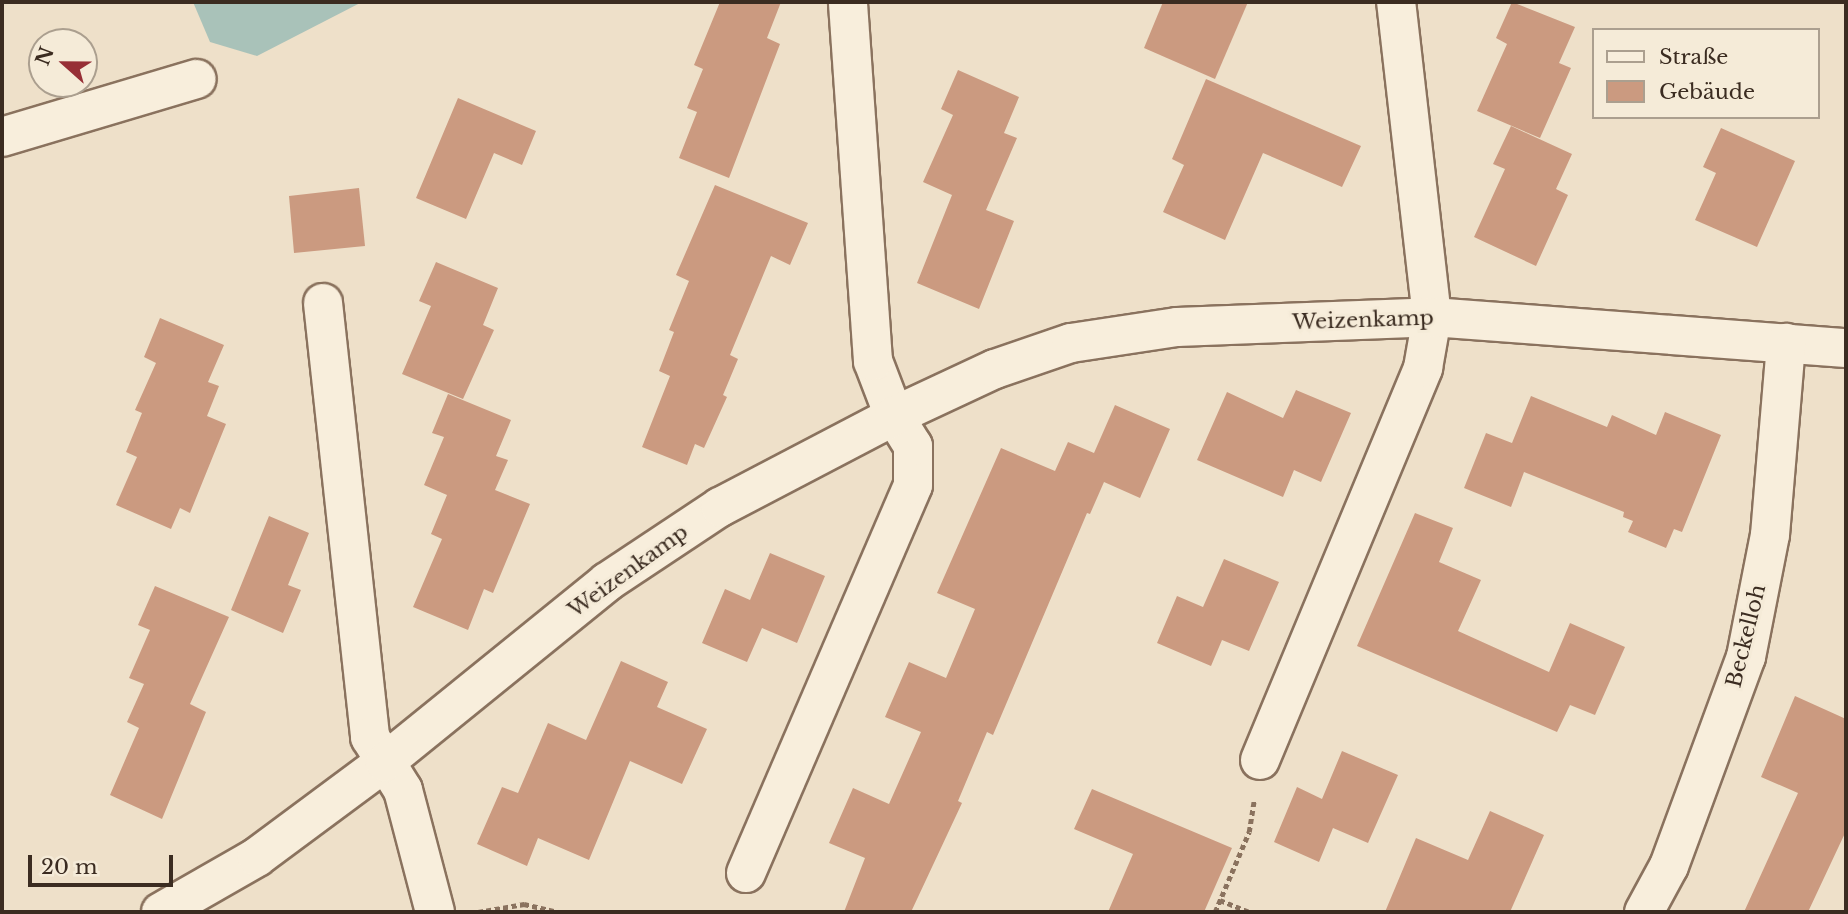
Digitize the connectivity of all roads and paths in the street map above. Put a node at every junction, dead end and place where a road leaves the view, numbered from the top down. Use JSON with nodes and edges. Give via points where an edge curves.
{"nodes":[{"id":1,"x":848,"y":2,"type":"edge"},
{"id":2,"x":1396,"y":2,"type":"edge"},
{"id":3,"x":197,"y":79,"type":"dead end"},
{"id":4,"x":2,"y":137,"type":"edge"},
{"id":5,"x":323,"y":303,"type":"dead end"},
{"id":6,"x":1432,"y":317,"type":"junction"},
{"id":7,"x":1786,"y":343,"type":"junction"},
{"id":8,"x":1846,"y":348,"type":"edge"},
{"id":9,"x":894,"y":416,"type":"junction"},
{"id":10,"x":1260,"y":760,"type":"joint"},
{"id":11,"x":385,"y":762,"type":"junction"},
{"id":12,"x":746,"y":873,"type":"dead end"},
{"id":13,"x":1220,"y":900,"type":"junction"},
{"id":14,"x":161,"y":912,"type":"edge"},
{"id":15,"x":435,"y":912,"type":"edge"},
{"id":16,"x":473,"y":912,"type":"edge"},
{"id":17,"x":560,"y":912,"type":"edge"},
{"id":18,"x":1215,"y":912,"type":"edge"},
{"id":19,"x":1250,"y":912,"type":"edge"},
{"id":20,"x":1644,"y":912,"type":"edge"}],
"edges":[{"from":1,"to":9,"type":"street","via":[[873,360]]},
{"from":2,"to":6,"type":"street"},
{"from":3,"to":4,"type":"street"},
{"from":5,"to":11,"type":"street","via":[[370,737]]},
{"from":6,"to":7,"type":"street","name":"Weizenkamp"},
{"from":6,"to":9,"type":"street","name":"Weizenkamp","via":[[1177,327],[1071,343],[995,369]]},
{"from":6,"to":10,"type":"street","via":[[1423,368]]},
{"from":7,"to":8,"type":"street","name":"Weizenkamp"},
{"from":7,"to":20,"type":"street","name":"Beckelloh","via":[[1770,535],[1746,657],[1669,866]]},
{"from":9,"to":11,"type":"street","name":"Weizenkamp","via":[[720,507],[607,582]]},
{"from":9,"to":12,"type":"street","via":[[913,446],[914,485]]},
{"from":10,"to":13,"type":"path","via":[[1249,832]]},
{"from":11,"to":14,"type":"street","name":"Weizenkamp","via":[[257,857]]},
{"from":11,"to":15,"type":"street","via":[[403,790]]},
{"from":13,"to":18,"type":"path"},
{"from":13,"to":19,"type":"path"},
{"from":16,"to":17,"type":"path","via":[[524,904]]}]}
